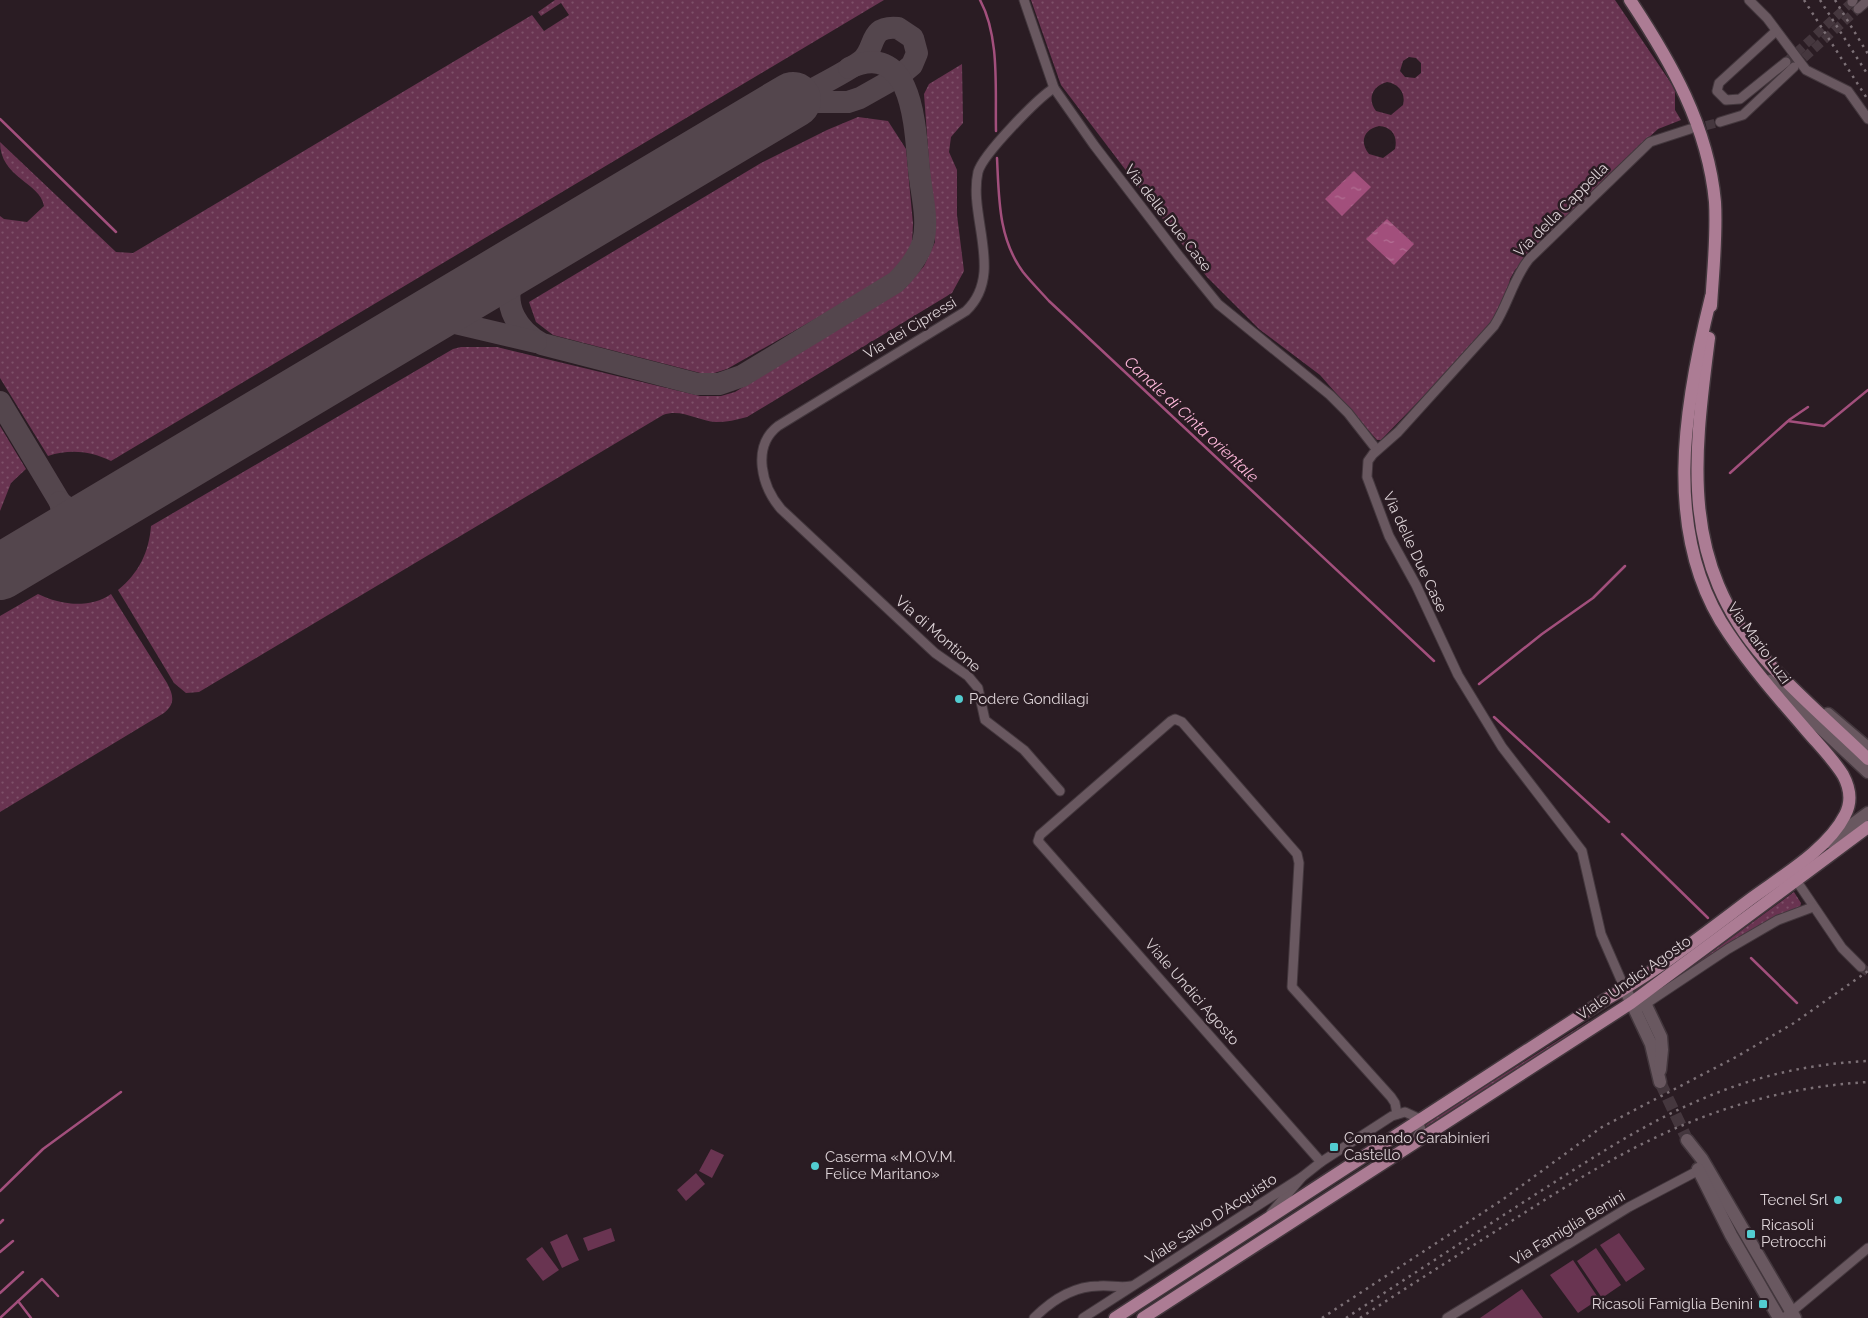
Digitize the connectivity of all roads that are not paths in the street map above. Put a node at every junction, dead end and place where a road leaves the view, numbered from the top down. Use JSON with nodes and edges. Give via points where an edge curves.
{"nodes":[{"id":1,"x":1024,"y":0,"type":"edge"},
{"id":2,"x":1630,"y":0,"type":"edge"},
{"id":3,"x":1749,"y":0,"type":"edge"},
{"id":4,"x":1868,"y":0,"type":"edge"},
{"id":5,"x":1854,"y":4,"type":"tunnel mouth"},
{"id":6,"x":1776,"y":31,"type":"junction"},
{"id":7,"x":1054,"y":88,"type":"junction"},
{"id":8,"x":1868,"y":119,"type":"edge"},
{"id":9,"x":1720,"y":122,"type":"tunnel mouth"},
{"id":10,"x":1690,"y":130,"type":"tunnel mouth"},
{"id":11,"x":1711,"y":297,"type":"junction"},
{"id":12,"x":1377,"y":450,"type":"junction"},
{"id":13,"x":765,"y":482,"type":"joint"},
{"id":14,"x":1774,"y":668,"type":"junction"},
{"id":15,"x":1758,"y":671,"type":"junction"},
{"id":16,"x":1868,"y":748,"type":"edge"},
{"id":17,"x":1868,"y":759,"type":"edge"},
{"id":18,"x":1868,"y":772,"type":"edge"},
{"id":19,"x":1060,"y":791,"type":"dead end"},
{"id":20,"x":1868,"y":813,"type":"edge"},
{"id":21,"x":1868,"y":827,"type":"edge"},
{"id":22,"x":1810,"y":855,"type":"junction"},
{"id":23,"x":1796,"y":880,"type":"junction"},
{"id":24,"x":1813,"y":907,"type":"junction"},
{"id":25,"x":1860,"y":967,"type":"tunnel mouth"},
{"id":26,"x":1625,"y":989,"type":"junction"},
{"id":27,"x":1639,"y":1003,"type":"junction"},
{"id":28,"x":1660,"y":1081,"type":"tunnel mouth"},
{"id":29,"x":1397,"y":1114,"type":"junction"},
{"id":30,"x":1419,"y":1120,"type":"junction"},
{"id":31,"x":1686,"y":1138,"type":"tunnel mouth"},
{"id":32,"x":1411,"y":1145,"type":"junction"},
{"id":33,"x":1321,"y":1162,"type":"junction"},
{"id":34,"x":1703,"y":1168,"type":"junction"},
{"id":35,"x":1302,"y":1177,"type":"junction"},
{"id":36,"x":1255,"y":1226,"type":"junction"},
{"id":37,"x":1868,"y":1248,"type":"edge"},
{"id":38,"x":1767,"y":1271,"type":"junction"},
{"id":39,"x":1756,"y":1278,"type":"junction"},
{"id":40,"x":1135,"y":1285,"type":"junction"},
{"id":41,"x":1790,"y":1316,"type":"edge"},
{"id":42,"x":1034,"y":1318,"type":"edge"},
{"id":43,"x":1083,"y":1318,"type":"edge"},
{"id":44,"x":1115,"y":1318,"type":"edge"},
{"id":45,"x":1143,"y":1318,"type":"edge"},
{"id":46,"x":1447,"y":1318,"type":"edge"},
{"id":47,"x":1779,"y":1318,"type":"edge"}],
"edges":[{"from":1,"to":7,"type":"street","name":"Via delle Due Case"},
{"from":2,"to":11,"type":"main road","name":"Via Mario Luzi","via":[[1682,86],[1706,151],[1716,221]]},
{"from":3,"to":6,"type":"street"},
{"from":4,"to":5,"type":"street"},
{"from":6,"to":8,"type":"street","via":[[1806,70],[1848,91]]},
{"from":6,"to":9,"type":"street","via":[[1719,83],[1717,91],[1726,100],[1740,99],[1790,64],[1743,115]]},
{"from":7,"to":12,"type":"street","name":"Via delle Due Case","via":[[1100,153],[1218,304],[1330,395]]},
{"from":7,"to":13,"type":"street","name":"Via dei Cipressi","via":[[1042,96],[992,149],[980,167],[978,197],[985,274],[975,302],[966,311],[772,430],[763,452]]},
{"from":10,"to":12,"type":"street","name":"Via della Cappella","via":[[1650,142],[1529,259],[1520,270],[1494,326],[1398,432]]},
{"from":11,"to":14,"type":"main road","name":"Via Mario Luzi","via":[[1698,445],[1697,489],[1701,523],[1713,575],[1724,600],[1750,640]]},
{"from":11,"to":15,"type":"main road","name":"Via Mario Luzi","via":[[1698,356],[1687,439],[1686,521],[1702,585],[1729,634]]},
{"from":12,"to":26,"type":"street","name":"Via delle Due Case","via":[[1368,461],[1367,477],[1389,536],[1472,699],[1502,747],[1582,851],[1601,934]]},
{"from":13,"to":19,"type":"street","name":"Via di Montione","via":[[785,513],[935,652],[973,682],[980,694],[985,720],[1024,750]]},
{"from":14,"to":16,"type":"main road"},
{"from":14,"to":17,"type":"main road","name":"Via Mario Luzi"},
{"from":15,"to":18,"type":"main road"},
{"from":15,"to":22,"type":"main road","name":"Via Mario Luzi","via":[[1840,770],[1847,783],[1849,800],[1845,815]]},
{"from":20,"to":22,"type":"main road","name":"Viale Undici Agosto"},
{"from":21,"to":23,"type":"main road","name":"Viale Undici Agosto"},
{"from":22,"to":26,"type":"main road","name":"Viale Undici Agosto"},
{"from":23,"to":24,"type":"street"},
{"from":23,"to":27,"type":"main road","name":"Viale Undici Agosto"},
{"from":24,"to":25,"type":"street"},
{"from":24,"to":27,"type":"street","via":[[1778,920]]},
{"from":26,"to":27,"type":"main road"},
{"from":26,"to":30,"type":"main road","name":"Viale Undici Agosto"},
{"from":27,"to":28,"type":"main road","via":[[1662,1044]]},
{"from":27,"to":32,"type":"main road","name":"Viale Undici Agosto"},
{"from":29,"to":30,"type":"street","via":[[1409,1113]]},
{"from":29,"to":33,"type":"street","name":"Viale Undici Agosto"},
{"from":29,"to":33,"type":"street","name":"Viale Undici Agosto","via":[[1391,1097],[1292,987],[1297,854],[1182,722],[1171,721],[1040,835],[1039,843]]},
{"from":30,"to":32,"type":"street","via":[[1420,1133]]},
{"from":30,"to":36,"type":"main road","name":"Viale Undici Agosto"},
{"from":31,"to":34,"type":"main road"},
{"from":32,"to":45,"type":"main road","name":"Viale Undici Agosto"},
{"from":33,"to":35,"type":"street","name":"Viale Undici Agosto"},
{"from":34,"to":38,"type":"main road"},
{"from":34,"to":39,"type":"main road","via":[[1730,1235]]},
{"from":34,"to":46,"type":"street","name":"Via Famiglia Benini","via":[[1629,1206]]},
{"from":35,"to":36,"type":"street","name":"Viale Undici Agosto"},
{"from":35,"to":40,"type":"street","name":"Viale Salvo D'Acquisto"},
{"from":36,"to":44,"type":"main road","name":"Viale Undici Agosto"},
{"from":37,"to":41,"type":"street"},
{"from":38,"to":39,"type":"street","via":[[1758,1270]]},
{"from":38,"to":41,"type":"main road"},
{"from":39,"to":47,"type":"main road"},
{"from":40,"to":42,"type":"street","name":"Viale Salvo D'Acquisto","via":[[1121,1288],[1087,1286],[1056,1299]]},
{"from":40,"to":43,"type":"street","name":"Viale Salvo D'Acquisto"}]}
